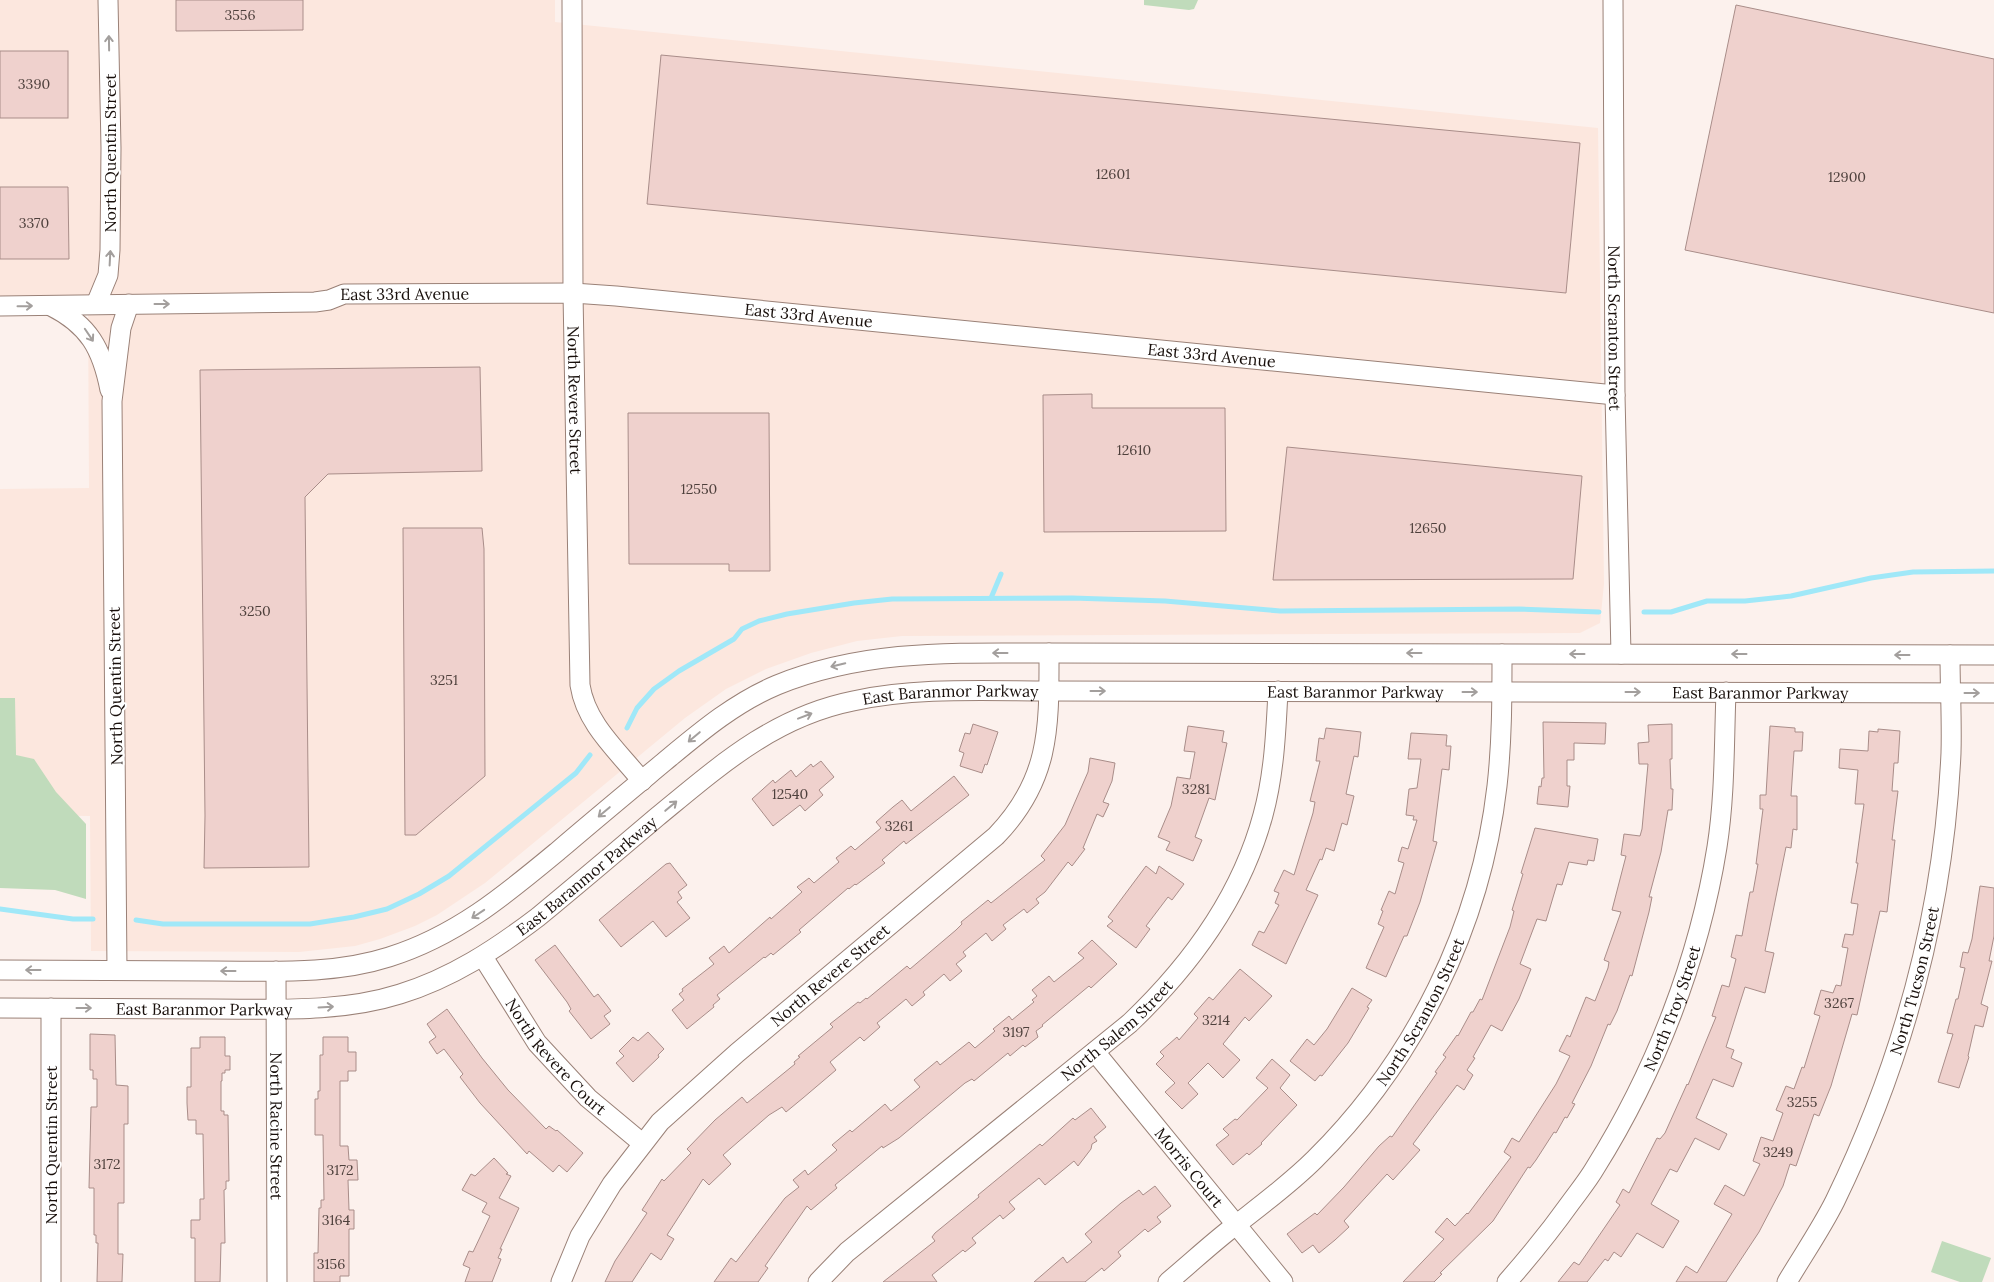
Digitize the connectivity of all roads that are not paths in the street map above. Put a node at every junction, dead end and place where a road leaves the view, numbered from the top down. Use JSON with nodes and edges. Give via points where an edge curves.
{"nodes":[{"id":1,"x":108,"y":0,"type":"edge"},
{"id":2,"x":572,"y":0,"type":"edge"},
{"id":3,"x":1613,"y":0,"type":"edge"},
{"id":4,"x":572,"y":293,"type":"junction"},
{"id":5,"x":96,"y":304,"type":"junction"},
{"id":6,"x":129,"y":304,"type":"junction"},
{"id":7,"x":0,"y":306,"type":"edge"},
{"id":8,"x":51,"y":306,"type":"junction"},
{"id":9,"x":1615,"y":395,"type":"junction"},
{"id":10,"x":112,"y":402,"type":"junction"},
{"id":11,"x":1049,"y":653,"type":"junction"},
{"id":12,"x":1502,"y":654,"type":"junction"},
{"id":13,"x":1620,"y":654,"type":"junction"},
{"id":14,"x":1950,"y":655,"type":"junction"},
{"id":15,"x":1994,"y":655,"type":"edge"},
{"id":16,"x":1049,"y":691,"type":"junction"},
{"id":17,"x":1278,"y":691,"type":"junction"},
{"id":18,"x":1502,"y":692,"type":"junction"},
{"id":19,"x":1726,"y":692,"type":"junction"},
{"id":20,"x":1950,"y":693,"type":"junction"},
{"id":21,"x":1994,"y":693,"type":"edge"},
{"id":22,"x":642,"y":780,"type":"junction"},
{"id":23,"x":483,"y":957,"type":"junction"},
{"id":24,"x":0,"y":970,"type":"edge"},
{"id":25,"x":117,"y":970,"type":"junction"},
{"id":26,"x":276,"y":971,"type":"junction"},
{"id":27,"x":0,"y":1008,"type":"edge"},
{"id":28,"x":52,"y":1008,"type":"junction"},
{"id":29,"x":277,"y":1009,"type":"junction"},
{"id":30,"x":1095,"y":1052,"type":"junction"},
{"id":31,"x":642,"y":1144,"type":"junction"},
{"id":32,"x":1237,"y":1224,"type":"junction"},
{"id":33,"x":51,"y":1282,"type":"edge"},
{"id":34,"x":277,"y":1282,"type":"edge"},
{"id":35,"x":561,"y":1282,"type":"edge"},
{"id":36,"x":818,"y":1282,"type":"edge"},
{"id":37,"x":1168,"y":1282,"type":"edge"},
{"id":38,"x":1283,"y":1282,"type":"edge"},
{"id":39,"x":1507,"y":1282,"type":"edge"},
{"id":40,"x":1787,"y":1282,"type":"edge"}],
"edges":[{"from":5,"to":1,"type":"street","name":"North Quentin Street","one_way":true,"via":[[108,275],[110,250]]},
{"from":2,"to":4,"type":"street","name":"North Revere Street"},
{"from":3,"to":9,"type":"street","name":"North Scranton Street"},
{"from":6,"to":4,"type":"street","name":"East 33rd Avenue","one_way":true,"via":[[315,302],[344,294]]},
{"from":4,"to":9,"type":"street","name":"East 33rd Avenue"},
{"from":4,"to":22,"type":"street","name":"North Revere Street","via":[[580,685],[584,705],[596,725]]},
{"from":5,"to":6,"type":"street","name":"East 33rd Avenue"},
{"from":5,"to":8,"type":"street","name":"East 33rd Avenue"},
{"from":6,"to":10,"type":"street","name":"North Quentin Street","via":[[121,328]]},
{"from":7,"to":8,"type":"street","name":"East 33rd Avenue","one_way":true},
{"from":8,"to":10,"type":"street","name":"North Quentin Street","one_way":true,"via":[[75,320],[91,338],[103,364]]},
{"from":9,"to":13,"type":"street","name":"North Scranton Street"},
{"from":10,"to":25,"type":"street","name":"North Quentin Street"},
{"from":12,"to":11,"type":"street","one_way":true},
{"from":11,"to":16,"type":"street","name":"North Revere Street"},
{"from":11,"to":22,"type":"street","one_way":true,"via":[[924,654],[844,664],[812,672],[775,686],[737,706]]},
{"from":13,"to":12,"type":"street","one_way":true},
{"from":12,"to":18,"type":"street","name":"North Scranton Street"},
{"from":14,"to":13,"type":"street","one_way":true},
{"from":14,"to":15,"type":"street"},
{"from":14,"to":20,"type":"street","name":"North Tucson Street"},
{"from":16,"to":17,"type":"street","name":"East Baranmor Parkway","one_way":true},
{"from":23,"to":16,"type":"street","name":"East Baranmor Parkway","one_way":true,"via":[[538,917],[727,759],[790,721],[852,701],[885,696],[925,692]]},
{"from":16,"to":31,"type":"street","name":"North Revere Street","via":[[1048,727],[1038,774],[1023,804],[1008,824],[737,1053],[660,1122]]},
{"from":17,"to":18,"type":"street","name":"East Baranmor Parkway","one_way":true},
{"from":17,"to":30,"type":"street","name":"North Salem Street","via":[[1277,729],[1264,814],[1235,886],[1191,958],[1148,1005]]},
{"from":18,"to":19,"type":"street","name":"East Baranmor Parkway","one_way":true},
{"from":18,"to":32,"type":"street","name":"North Scranton Street","via":[[1497,787],[1487,846],[1467,920],[1439,987],[1394,1062],[1338,1135],[1292,1180]]},
{"from":19,"to":20,"type":"street","name":"East Baranmor Parkway"},
{"from":19,"to":39,"type":"street","name":"North Troy Street","via":[[1724,781],[1715,855],[1697,936],[1665,1029],[1642,1082],[1595,1169]]},
{"from":20,"to":21,"type":"street","name":"East Baranmor Parkway","one_way":true},
{"from":20,"to":40,"type":"street","name":"North Tucson Street","via":[[1951,752],[1939,872],[1928,938],[1910,1010],[1869,1125],[1834,1202]]},
{"from":22,"to":26,"type":"street","one_way":true,"via":[[507,892],[442,936],[389,958],[362,964]]},
{"from":29,"to":23,"type":"street","name":"East Baranmor Parkway","one_way":true,"via":[[332,1007],[400,994]]},
{"from":23,"to":31,"type":"street","name":"North Revere Court","via":[[538,1043],[588,1098]]},
{"from":25,"to":24,"type":"street","one_way":true},
{"from":26,"to":25,"type":"street","one_way":true},
{"from":26,"to":29,"type":"street","name":"North Racine Street"},
{"from":27,"to":28,"type":"street","name":"East Baranmor Parkway"},
{"from":28,"to":29,"type":"street","name":"East Baranmor Parkway","one_way":true},
{"from":28,"to":33,"type":"street","name":"North Quentin Street"},
{"from":29,"to":34,"type":"street","name":"North Racine Street"},
{"from":30,"to":32,"type":"street","name":"Morris Court"},
{"from":30,"to":36,"type":"street","name":"North Salem Street","via":[[847,1252]]},
{"from":31,"to":35,"type":"street","name":"North Revere Street","via":[[612,1184],[580,1236]]},
{"from":32,"to":37,"type":"street","name":"North Scranton Street"},
{"from":32,"to":38,"type":"street","name":"Morris Court"}]}
